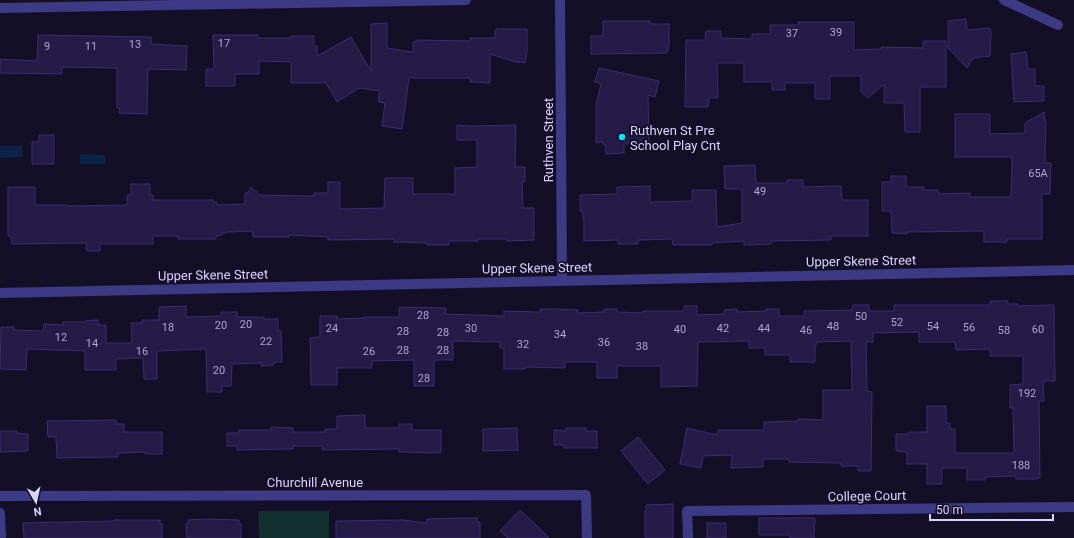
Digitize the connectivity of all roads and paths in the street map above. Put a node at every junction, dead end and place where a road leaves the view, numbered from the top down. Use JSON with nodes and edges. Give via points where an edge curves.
{"nodes":[{"id":1,"x":466,"y":0,"type":"edge"},
{"id":2,"x":560,"y":0,"type":"edge"},
{"id":3,"x":1004,"y":0,"type":"edge"},
{"id":4,"x":0,"y":8,"type":"edge"},
{"id":5,"x":1058,"y":24,"type":"dead end"},
{"id":6,"x":1074,"y":270,"type":"edge"},
{"id":7,"x":562,"y":280,"type":"junction"},
{"id":8,"x":0,"y":292,"type":"edge"},
{"id":9,"x":0,"y":496,"type":"edge"},
{"id":10,"x":1074,"y":507,"type":"edge"},
{"id":11,"x":0,"y":512,"type":"edge"},
{"id":12,"x":1,"y":538,"type":"edge"},
{"id":13,"x":587,"y":538,"type":"edge"},
{"id":14,"x":688,"y":538,"type":"edge"}],
"edges":[{"from":1,"to":4,"type":"street"},
{"from":2,"to":7,"type":"street","name":"Ruthven Street"},
{"from":3,"to":5,"type":"street"},
{"from":6,"to":7,"type":"street","name":"Upper Skene Street"},
{"from":7,"to":8,"type":"street","name":"Upper Skene Street"},
{"from":9,"to":13,"type":"street","name":"Churchill Avenue","via":[[586,495]]},
{"from":10,"to":14,"type":"street","name":"College Court","via":[[687,511]]},
{"from":11,"to":12,"type":"street"}]}
